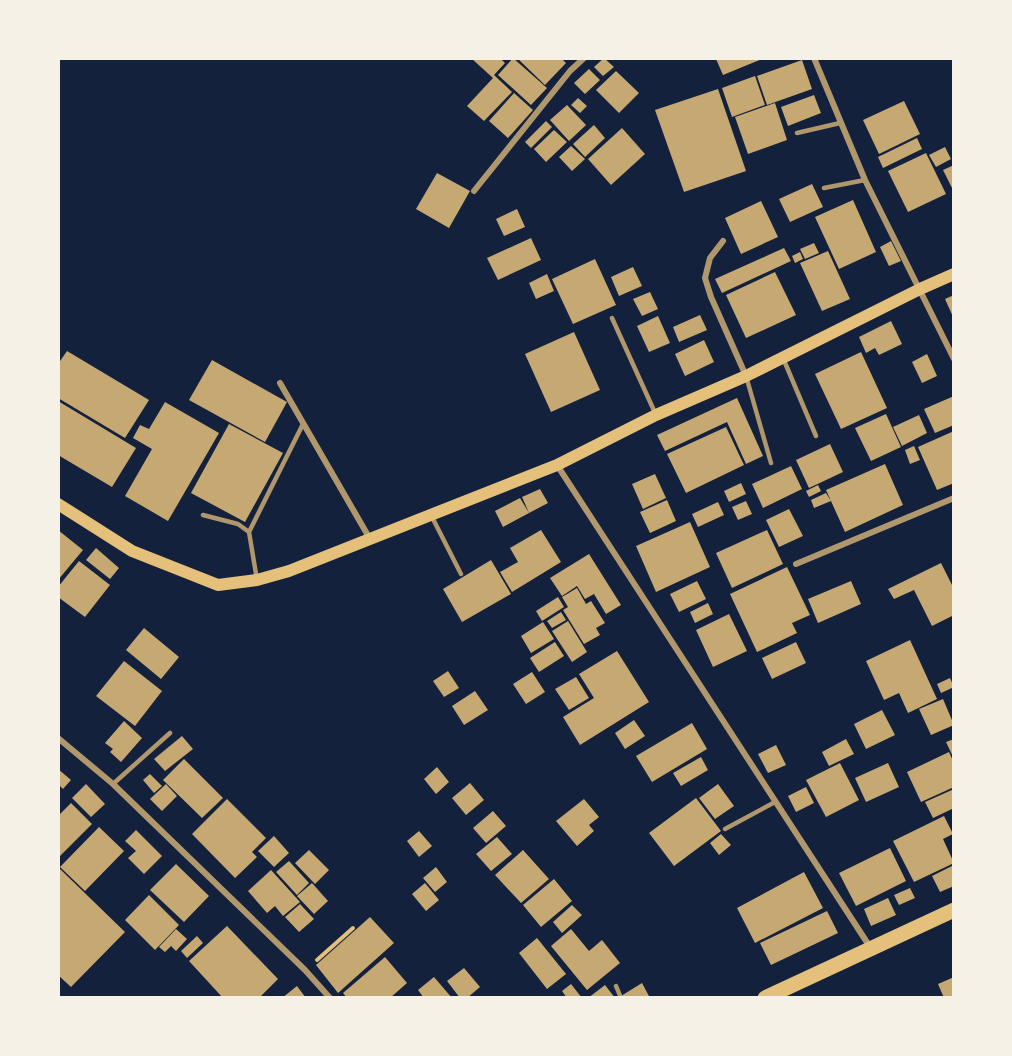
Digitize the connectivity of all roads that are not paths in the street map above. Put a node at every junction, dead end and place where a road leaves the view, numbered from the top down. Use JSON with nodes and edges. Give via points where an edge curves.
{"nodes":[{"id":1,"x":584,"y":58,"type":"edge"},
{"id":2,"x":814,"y":58,"type":"edge"},
{"id":3,"x":840,"y":123,"type":"junction"},
{"id":4,"x":797,"y":133,"type":"dead end"},
{"id":5,"x":866,"y":180,"type":"junction"},
{"id":6,"x":824,"y":188,"type":"dead end"},
{"id":7,"x":474,"y":191,"type":"dead end"},
{"id":8,"x":723,"y":241,"type":"dead end"},
{"id":9,"x":954,"y":274,"type":"edge"},
{"id":10,"x":920,"y":289,"type":"junction"},
{"id":11,"x":612,"y":318,"type":"dead end"},
{"id":12,"x":783,"y":357,"type":"junction"},
{"id":13,"x":954,"y":359,"type":"edge"},
{"id":14,"x":746,"y":376,"type":"junction"},
{"id":15,"x":280,"y":382,"type":"dead end"},
{"id":16,"x":656,"y":415,"type":"junction"},
{"id":17,"x":303,"y":424,"type":"junction"},
{"id":18,"x":816,"y":436,"type":"dead end"},
{"id":19,"x":771,"y":463,"type":"dead end"},
{"id":20,"x":557,"y":465,"type":"junction"},
{"id":21,"x":954,"y":498,"type":"edge"},
{"id":22,"x":58,"y":504,"type":"edge"},
{"id":23,"x":431,"y":514,"type":"junction"},
{"id":24,"x":203,"y":515,"type":"dead end"},
{"id":25,"x":249,"y":532,"type":"junction"},
{"id":26,"x":370,"y":539,"type":"junction"},
{"id":27,"x":796,"y":564,"type":"dead end"},
{"id":28,"x":461,"y":574,"type":"dead end"},
{"id":29,"x":257,"y":580,"type":"junction"},
{"id":30,"x":170,"y":733,"type":"dead end"},
{"id":31,"x":58,"y":738,"type":"edge"},
{"id":32,"x":113,"y":784,"type":"junction"},
{"id":33,"x":775,"y":801,"type":"junction"},
{"id":34,"x":725,"y":829,"type":"dead end"},
{"id":35,"x":954,"y":910,"type":"edge"},
{"id":36,"x":871,"y":948,"type":"junction"},
{"id":37,"x":616,"y":986,"type":"dead end"},
{"id":38,"x":330,"y":998,"type":"edge"},
{"id":39,"x":621,"y":998,"type":"edge"},
{"id":40,"x":765,"y":998,"type":"edge"}],
"edges":[{"from":1,"to":7,"type":"street","via":[[570,70]]},
{"from":2,"to":3,"type":"street"},
{"from":3,"to":4,"type":"lane"},
{"from":3,"to":5,"type":"street"},
{"from":5,"to":6,"type":"lane"},
{"from":5,"to":10,"type":"street"},
{"from":8,"to":14,"type":"street","via":[[710,258],[705,278]]},
{"from":9,"to":10,"type":"main road"},
{"from":10,"to":12,"type":"main road"},
{"from":10,"to":13,"type":"street"},
{"from":11,"to":16,"type":"lane"},
{"from":12,"to":14,"type":"main road"},
{"from":12,"to":18,"type":"lane"},
{"from":14,"to":16,"type":"main road"},
{"from":14,"to":19,"type":"lane"},
{"from":15,"to":17,"type":"street"},
{"from":16,"to":20,"type":"main road"},
{"from":17,"to":25,"type":"lane"},
{"from":17,"to":26,"type":"street"},
{"from":20,"to":23,"type":"main road"},
{"from":20,"to":33,"type":"street"},
{"from":21,"to":27,"type":"street"},
{"from":22,"to":29,"type":"main road","via":[[132,551],[219,585]]},
{"from":23,"to":26,"type":"main road"},
{"from":23,"to":28,"type":"lane"},
{"from":24,"to":25,"type":"lane","via":[[238,524]]},
{"from":25,"to":29,"type":"lane"},
{"from":26,"to":29,"type":"main road"},
{"from":30,"to":32,"type":"lane"},
{"from":31,"to":32,"type":"street"},
{"from":32,"to":38,"type":"street"},
{"from":33,"to":34,"type":"lane"},
{"from":33,"to":36,"type":"street"},
{"from":35,"to":36,"type":"main road"},
{"from":36,"to":40,"type":"main road"},
{"from":37,"to":39,"type":"lane"}]}
